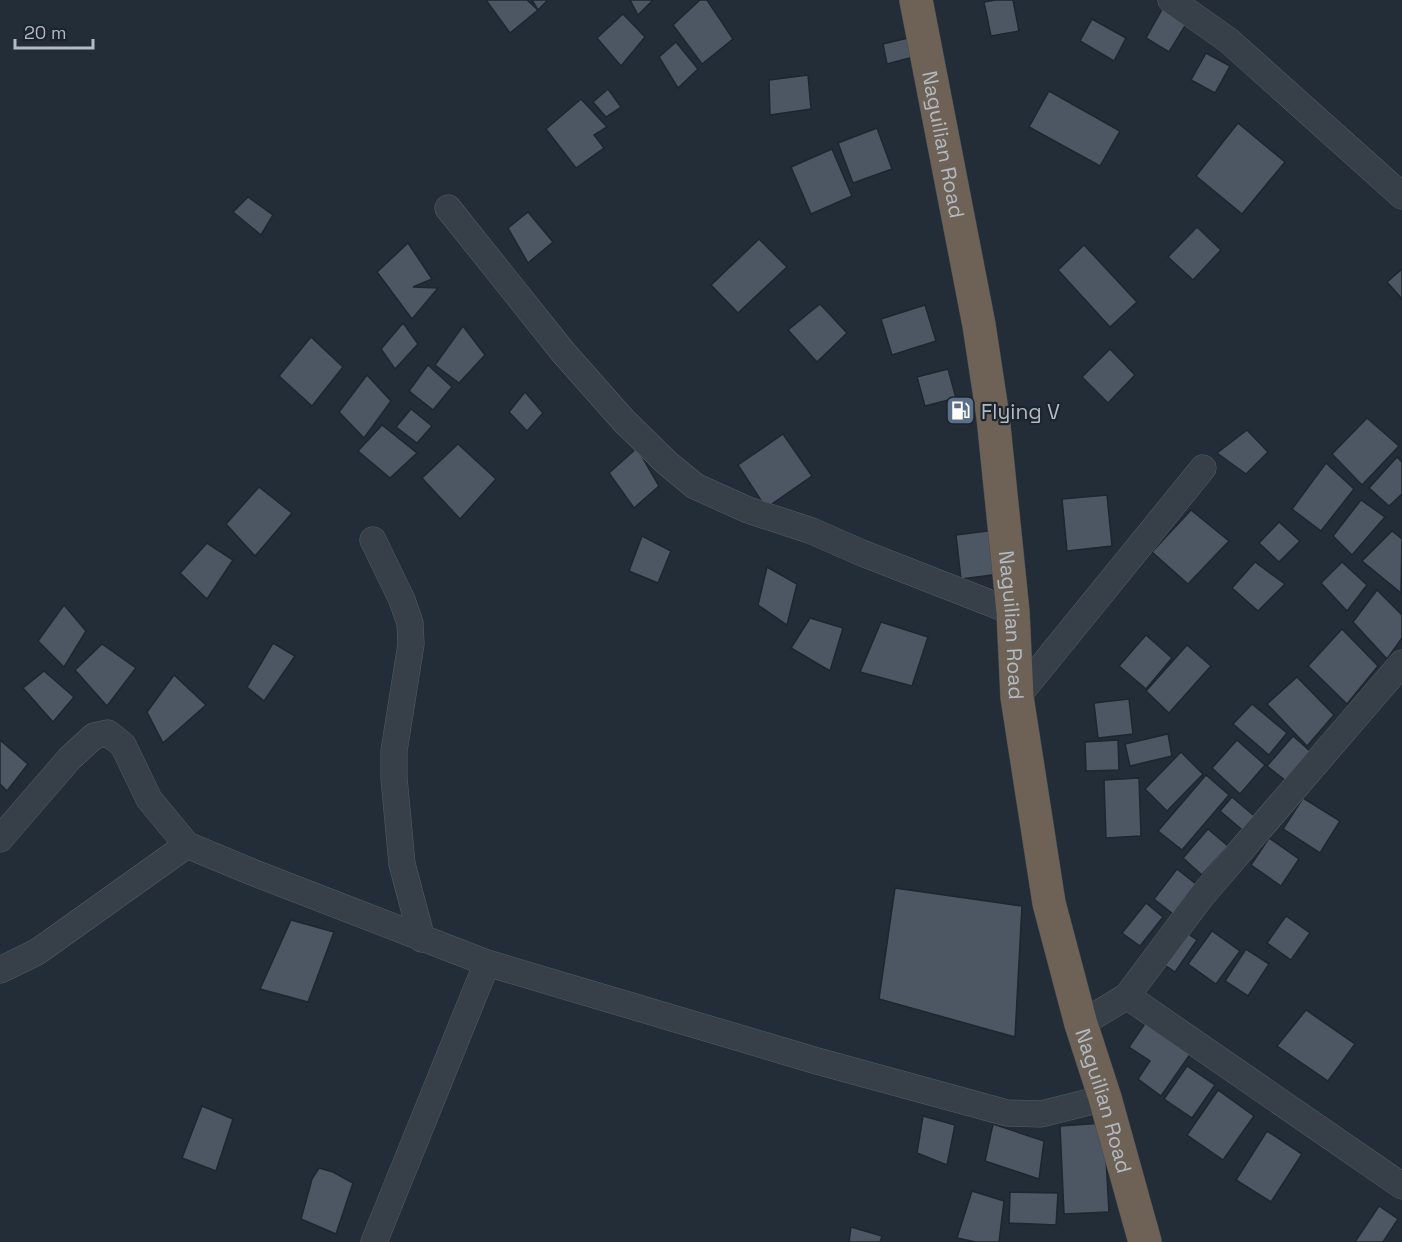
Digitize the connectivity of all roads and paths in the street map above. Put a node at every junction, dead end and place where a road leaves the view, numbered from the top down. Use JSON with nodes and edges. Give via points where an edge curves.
{"nodes":[{"id":1,"x":916,"y":0,"type":"edge"},
{"id":2,"x":1171,"y":0,"type":"edge"},
{"id":3,"x":1402,"y":196,"type":"edge"},
{"id":4,"x":448,"y":208,"type":"dead end"},
{"id":5,"x":1203,"y":468,"type":"dead end"},
{"id":6,"x":373,"y":540,"type":"dead end"},
{"id":7,"x":1013,"y":612,"type":"junction"},
{"id":8,"x":1402,"y":663,"type":"edge"},
{"id":9,"x":1017,"y":697,"type":"junction"},
{"id":10,"x":0,"y":838,"type":"edge"},
{"id":11,"x":187,"y":845,"type":"junction"},
{"id":12,"x":422,"y":939,"type":"junction"},
{"id":13,"x":487,"y":963,"type":"junction"},
{"id":14,"x":0,"y":970,"type":"edge"},
{"id":15,"x":1127,"y":996,"type":"junction"},
{"id":16,"x":1081,"y":1024,"type":"junction"},
{"id":17,"x":1105,"y":1098,"type":"junction"},
{"id":18,"x":1402,"y":1186,"type":"edge"},
{"id":19,"x":374,"y":1242,"type":"edge"},
{"id":20,"x":1145,"y":1242,"type":"edge"}],
"edges":[{"from":1,"to":7,"type":"highway","name":"Naguilian Road","via":[[979,325],[993,417]]},
{"from":2,"to":3,"type":"street","via":[[1228,40]]},
{"from":4,"to":7,"type":"street","via":[[578,370],[624,421],[695,486]]},
{"from":5,"to":9,"type":"street"},
{"from":6,"to":12,"type":"street","via":[[410,623],[411,644],[394,751],[394,778],[402,864]]},
{"from":7,"to":9,"type":"highway","name":"Naguilian Road"},
{"from":8,"to":15,"type":"street","via":[[1201,897]]},
{"from":9,"to":16,"type":"highway","name":"Naguilian Road","via":[[1049,903]]},
{"from":10,"to":11,"type":"street","via":[[70,758],[94,736],[108,733],[123,746],[149,799]]},
{"from":11,"to":12,"type":"street"},
{"from":11,"to":14,"type":"street","via":[[37,952]]},
{"from":12,"to":13,"type":"street"},
{"from":13,"to":17,"type":"street","via":[[1007,1113],[1041,1114]]},
{"from":13,"to":19,"type":"street"},
{"from":15,"to":16,"type":"street"},
{"from":15,"to":18,"type":"street"},
{"from":16,"to":17,"type":"highway","name":"Naguilian Road"},
{"from":17,"to":20,"type":"highway","name":"Naguilian Road"}]}
